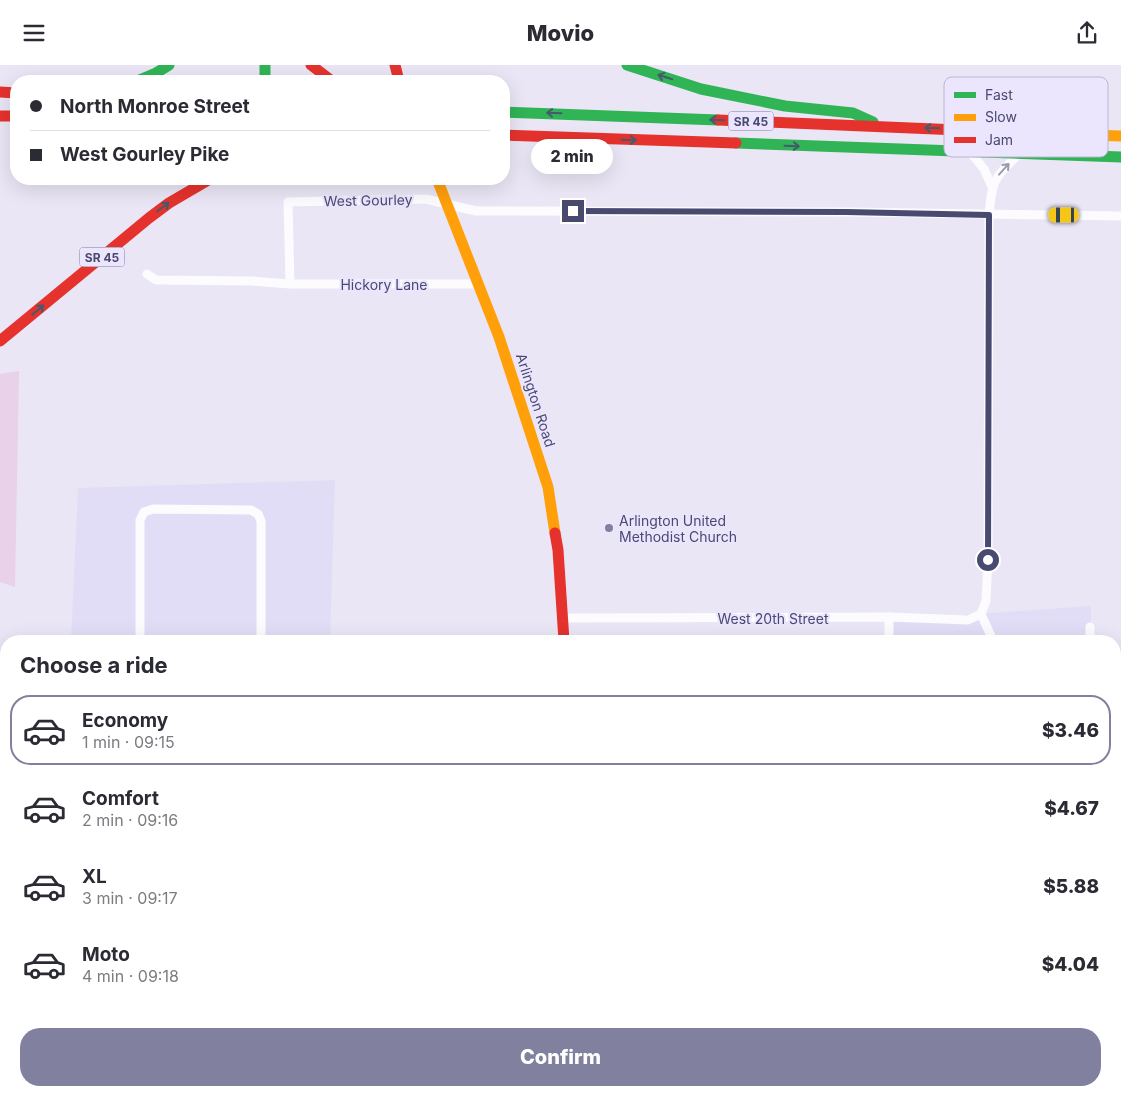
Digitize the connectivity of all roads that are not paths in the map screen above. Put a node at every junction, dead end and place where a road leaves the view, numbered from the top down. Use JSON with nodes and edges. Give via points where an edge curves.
{"nodes":[{"id":1,"x":169,"y":65,"type":"edge"},
{"id":2,"x":311,"y":65,"type":"edge"},
{"id":3,"x":627,"y":65,"type":"edge"},
{"id":4,"x":151,"y":75,"type":"edge"},
{"id":5,"x":324,"y":75,"type":"edge"},
{"id":6,"x":510,"y":111,"type":"edge"},
{"id":7,"x":882,"y":126,"type":"junction"},
{"id":8,"x":944,"y":129,"type":"edge"},
{"id":9,"x":1108,"y":135,"type":"edge"},
{"id":10,"x":1121,"y":136,"type":"edge"},
{"id":11,"x":510,"y":137,"type":"edge"},
{"id":12,"x":1108,"y":141,"type":"edge"},
{"id":13,"x":944,"y":150,"type":"edge"},
{"id":14,"x":975,"y":157,"type":"edge"},
{"id":15,"x":1016,"y":157,"type":"edge"},
{"id":16,"x":1108,"y":157,"type":"edge"},
{"id":17,"x":1121,"y":157,"type":"edge"},
{"id":18,"x":200,"y":185,"type":"edge"},
{"id":19,"x":439,"y":185,"type":"edge"},
{"id":20,"x":992,"y":187,"type":"junction"},
{"id":21,"x":447,"y":205,"type":"junction"},
{"id":22,"x":989,"y":215,"type":"junction"},
{"id":23,"x":1121,"y":215,"type":"edge"},
{"id":24,"x":147,"y":274,"type":"dead end"},
{"id":25,"x":290,"y":283,"type":"junction"},
{"id":26,"x":477,"y":283,"type":"junction"},
{"id":27,"x":0,"y":341,"type":"edge"},
{"id":28,"x":981,"y":614,"type":"junction"},
{"id":29,"x":889,"y":617,"type":"junction"},
{"id":30,"x":563,"y":618,"type":"junction"},
{"id":31,"x":1090,"y":627,"type":"dead end"},
{"id":32,"x":140,"y":635,"type":"edge"},
{"id":33,"x":261,"y":635,"type":"edge"},
{"id":34,"x":564,"y":635,"type":"edge"},
{"id":35,"x":889,"y":635,"type":"edge"},
{"id":36,"x":991,"y":635,"type":"edge"},
{"id":37,"x":1090,"y":635,"type":"edge"}],
"edges":[{"from":1,"to":4,"type":"main road"},
{"from":2,"to":5,"type":"main road"},
{"from":7,"to":3,"type":"main road","one_way":true,"via":[[853,113],[785,106],[701,89]]},
{"from":7,"to":6,"type":"main road","number":"SR 45","one_way":true},
{"from":8,"to":7,"type":"main road","number":"SR 45","one_way":true},
{"from":10,"to":9,"type":"main road","number":"SR 45","one_way":true},
{"from":10,"to":12,"type":"main road"},
{"from":11,"to":13,"type":"main road","number":"SR 45","one_way":true},
{"from":14,"to":20,"type":"street"},
{"from":20,"to":15,"type":"street","one_way":true,"via":[[1000,172]]},
{"from":16,"to":17,"type":"main road","number":"SR 45"},
{"from":27,"to":18,"type":"main road","number":"SR 45","one_way":true,"via":[[169,203]]},
{"from":19,"to":21,"type":"main road","name":"Arlington Road"},
{"from":20,"to":22,"type":"street"},
{"from":21,"to":22,"type":"street","name":"West Gourley","via":[[476,211]]},
{"from":21,"to":25,"type":"street","name":"West Gourley","via":[[426,199],[288,202]]},
{"from":21,"to":26,"type":"main road","name":"Arlington Road"},
{"from":22,"to":23,"type":"street","name":"West Gourley"},
{"from":22,"to":28,"type":"street","via":[[988,560],[986,601]]},
{"from":24,"to":25,"type":"street","name":"Hickory Lane","via":[[156,280]]},
{"from":25,"to":26,"type":"street","name":"Hickory Lane"},
{"from":26,"to":30,"type":"main road","name":"Arlington Road","via":[[502,345],[548,487],[558,550]]},
{"from":28,"to":29,"type":"street","name":"West 20th Street","via":[[968,620]]},
{"from":28,"to":36,"type":"street"},
{"from":29,"to":30,"type":"street","name":"West 20th Street"},
{"from":29,"to":35,"type":"street"},
{"from":30,"to":34,"type":"main road","name":"Arlington Road"},
{"from":31,"to":37,"type":"street"},
{"from":32,"to":33,"type":"street","via":[[140,520],[144,512],[153,509],[251,511],[258,514],[261,521]]}]}
